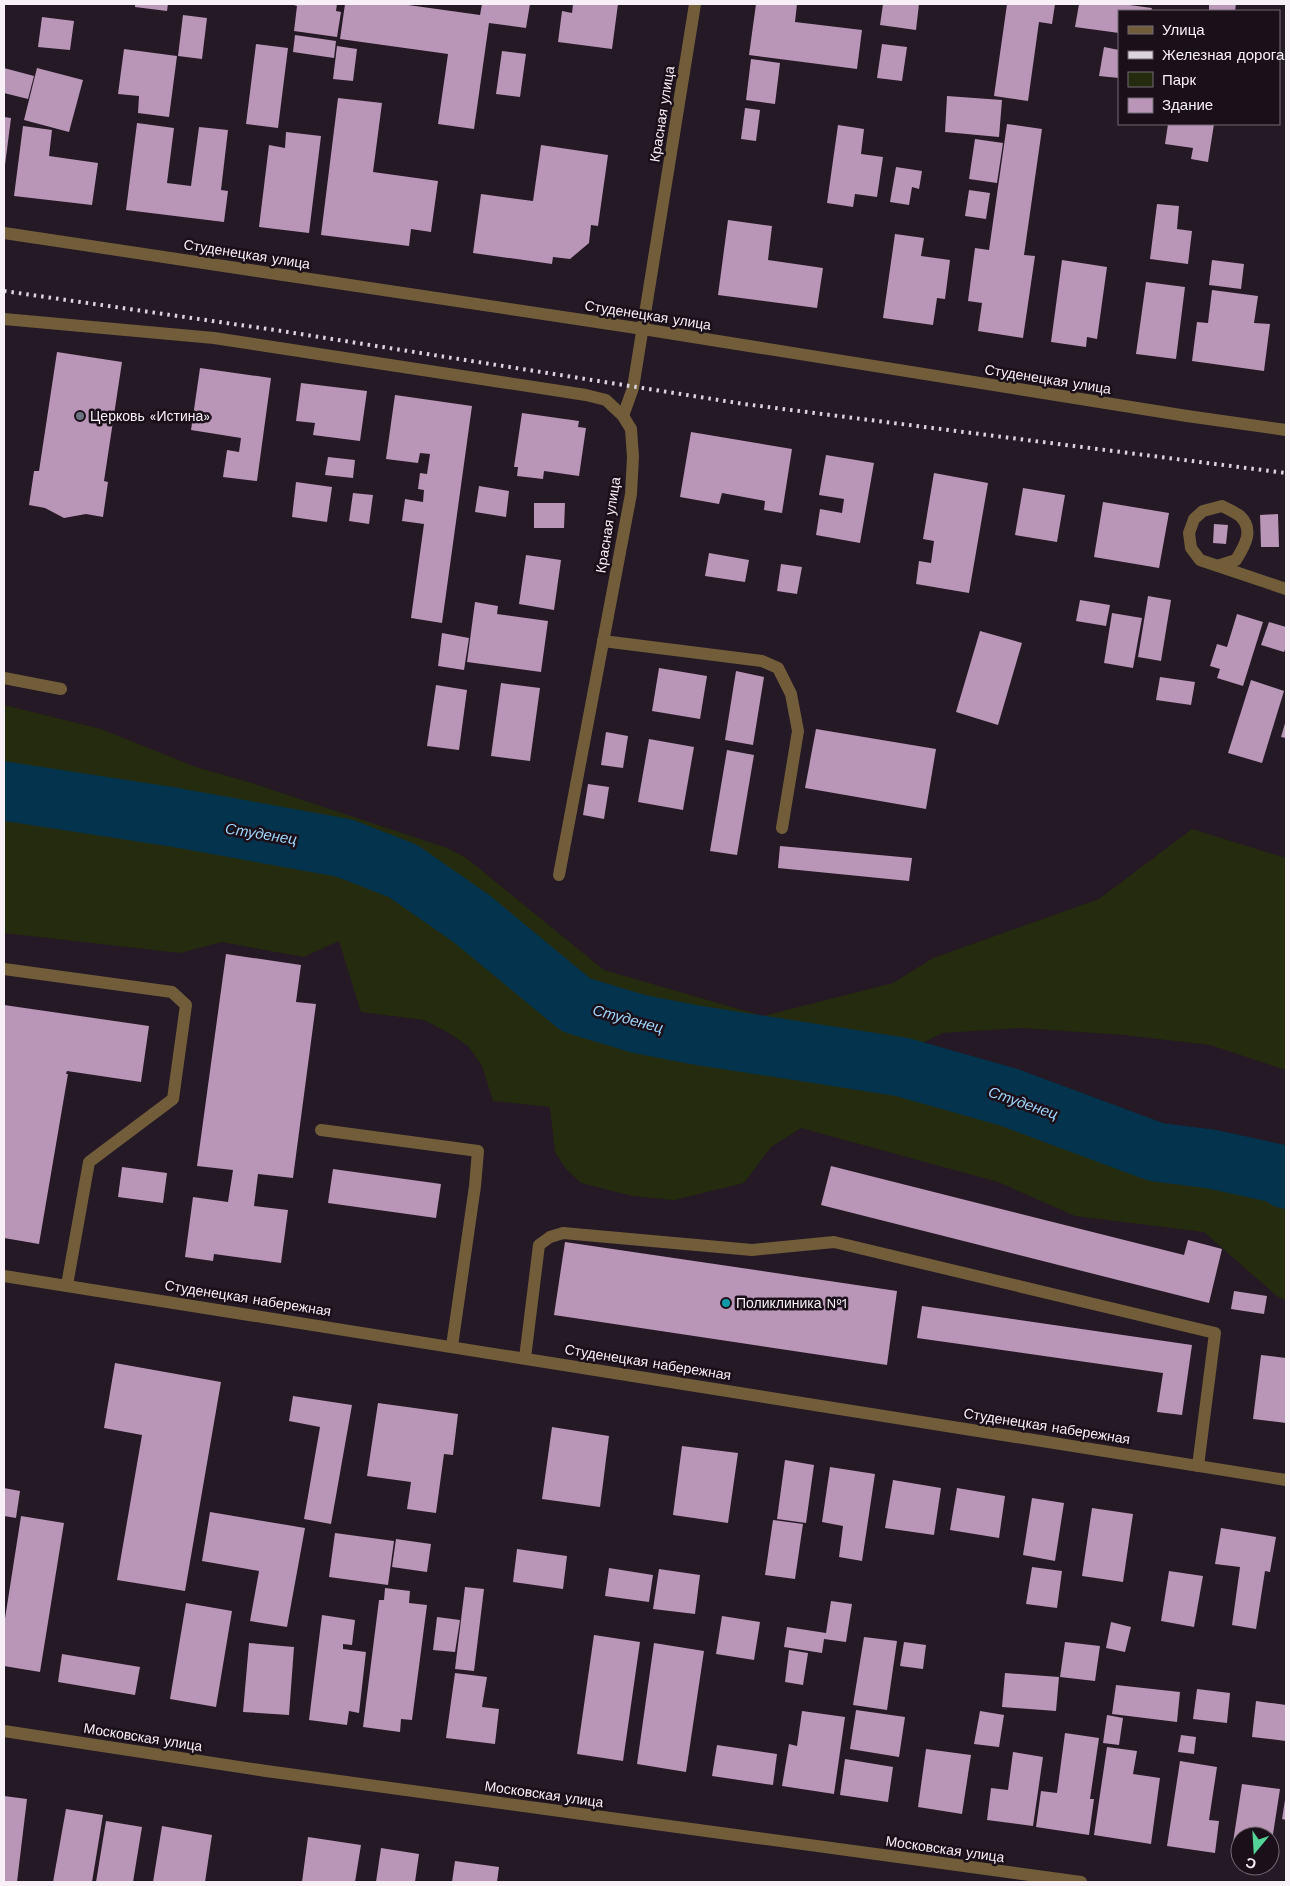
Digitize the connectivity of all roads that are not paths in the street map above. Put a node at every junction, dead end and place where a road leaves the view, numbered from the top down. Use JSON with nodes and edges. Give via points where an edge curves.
{"nodes":[{"id":1,"x":695,"y":4,"type":"edge"},
{"id":2,"x":4,"y":233,"type":"edge"},
{"id":3,"x":4,"y":318,"type":"edge"},
{"id":4,"x":643,"y":329,"type":"junction"},
{"id":5,"x":623,"y":416,"type":"junction"},
{"id":6,"x":1286,"y":430,"type":"edge"},
{"id":7,"x":1217,"y":566,"type":"junction"},
{"id":8,"x":1286,"y":589,"type":"edge"},
{"id":9,"x":603,"y":641,"type":"junction"},
{"id":10,"x":4,"y":678,"type":"edge"},
{"id":11,"x":61,"y":689,"type":"dead end"},
{"id":12,"x":782,"y":828,"type":"dead end"},
{"id":13,"x":559,"y":875,"type":"dead end"},
{"id":14,"x":4,"y":969,"type":"edge"},
{"id":15,"x":321,"y":1130,"type":"dead end"},
{"id":16,"x":4,"y":1276,"type":"edge"},
{"id":17,"x":67,"y":1285,"type":"junction"},
{"id":18,"x":452,"y":1346,"type":"junction"},
{"id":19,"x":525,"y":1358,"type":"junction"},
{"id":20,"x":1198,"y":1466,"type":"junction"},
{"id":21,"x":1286,"y":1480,"type":"edge"},
{"id":22,"x":4,"y":1730,"type":"edge"},
{"id":23,"x":1081,"y":1882,"type":"edge"}],
"edges":[{"from":1,"to":4,"type":"street","name":"Красная улица"},
{"from":2,"to":4,"type":"street","name":"Студенецкая улица"},
{"from":3,"to":5,"type":"street","via":[[214,338],[586,395],[606,400]]},
{"from":4,"to":5,"type":"street","name":"Красная улица","via":[[633,388]]},
{"from":4,"to":6,"type":"street","name":"Студенецкая улица"},
{"from":5,"to":9,"type":"street","name":"Красная улица","via":[[631,429],[630,494]]},
{"from":7,"to":7,"type":"street","via":[[1236,560],[1247,541],[1247,529],[1241,517],[1222,506],[1202,511],[1194,519],[1189,533],[1191,548],[1200,560]]},
{"from":7,"to":8,"type":"street"},
{"from":9,"to":12,"type":"street","via":[[762,662],[778,668],[791,694],[798,731]]},
{"from":9,"to":13,"type":"street","name":"Красная улица"},
{"from":10,"to":11,"type":"street"},
{"from":14,"to":17,"type":"street","via":[[172,992],[186,1005],[173,1099],[89,1162]]},
{"from":15,"to":18,"type":"street","via":[[478,1152]]},
{"from":16,"to":17,"type":"street","name":"Студенецкая набережная"},
{"from":17,"to":18,"type":"street","name":"Студенецкая набережная"},
{"from":18,"to":19,"type":"street","name":"Студенецкая набережная"},
{"from":19,"to":20,"type":"street","name":"Студенецкая набережная"},
{"from":19,"to":20,"type":"street","via":[[539,1245],[550,1237],[563,1233],[752,1250],[834,1242],[1214,1333]]},
{"from":20,"to":21,"type":"street","name":"Студенецкая набережная"},
{"from":22,"to":23,"type":"street","name":"Московская улица","via":[[276,1773]]}]}
